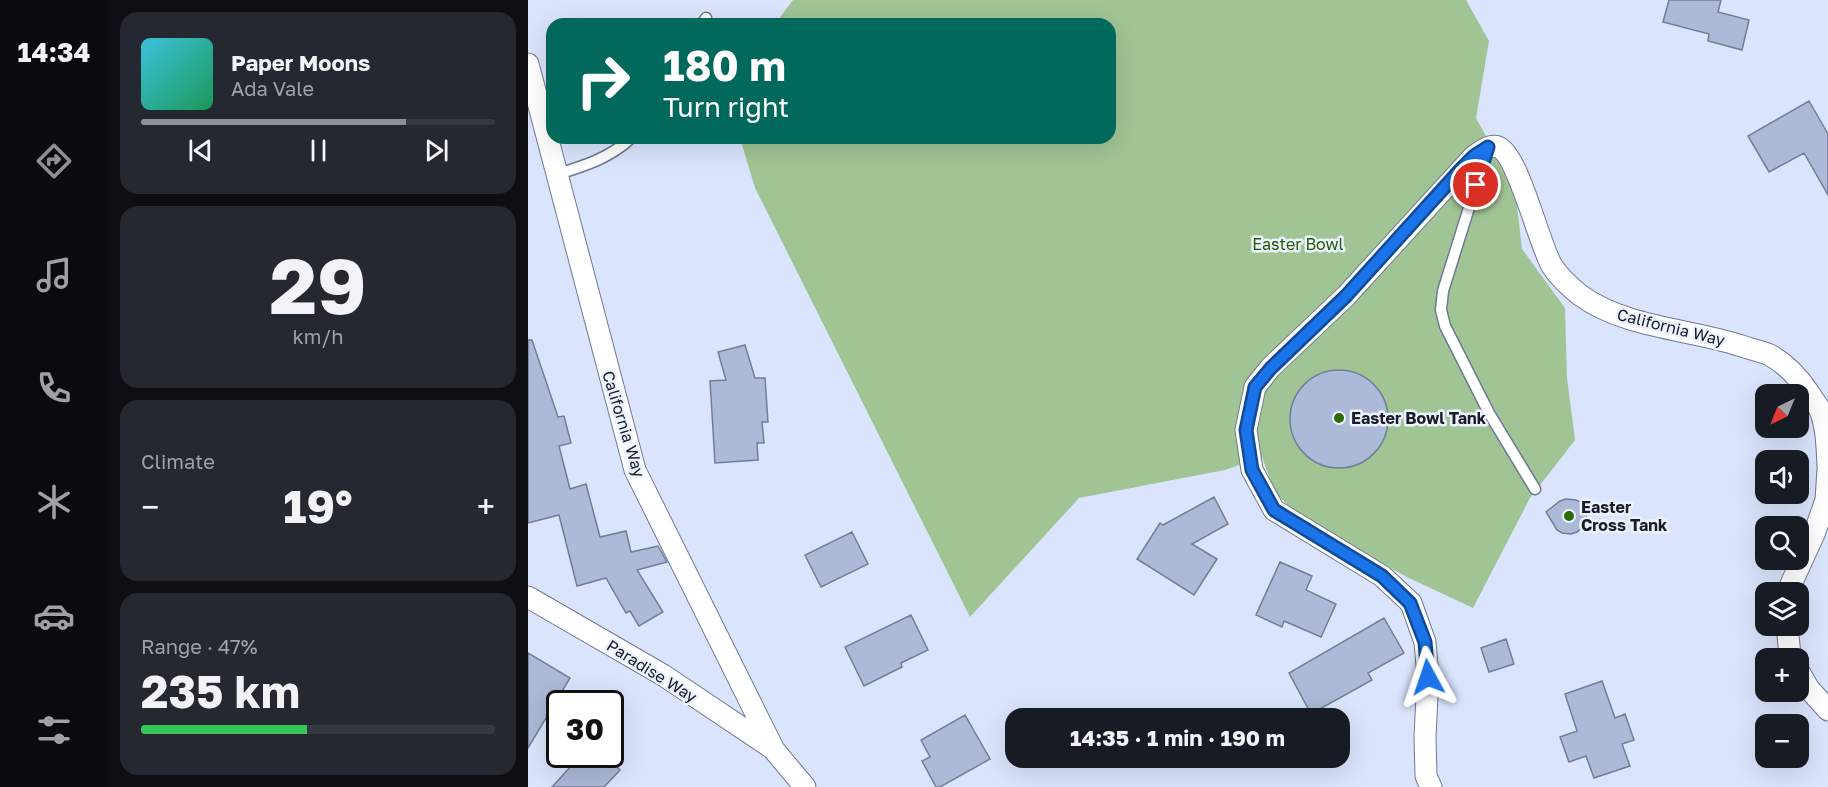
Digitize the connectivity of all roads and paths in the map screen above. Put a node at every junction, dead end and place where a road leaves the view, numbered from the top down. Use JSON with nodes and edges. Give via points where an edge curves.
{"nodes":[{"id":1,"x":528,"y":64,"type":"edge"},
{"id":2,"x":546,"y":130,"type":"edge"},
{"id":3,"x":550,"y":144,"type":"edge"},
{"id":4,"x":625,"y":144,"type":"edge"},
{"id":5,"x":1488,"y":147,"type":"junction"},
{"id":6,"x":558,"y":174,"type":"junction"},
{"id":7,"x":1828,"y":467,"type":"edge"},
{"id":8,"x":1535,"y":489,"type":"dead end"},
{"id":9,"x":1792,"y":582,"type":"edge"},
{"id":10,"x":528,"y":597,"type":"edge"},
{"id":11,"x":1809,"y":689,"type":"edge"},
{"id":12,"x":1828,"y":710,"type":"edge"},
{"id":13,"x":774,"y":750,"type":"junction"},
{"id":14,"x":805,"y":787,"type":"edge"},
{"id":15,"x":1431,"y":787,"type":"edge"}],
"edges":[{"from":1,"to":2,"type":"street","name":"California Way"},
{"from":3,"to":6,"type":"street","name":"California Way"},
{"from":4,"to":6,"type":"lane","via":[[605,157]]},
{"from":5,"to":7,"type":"street","name":"California Way","via":[[1498,147],[1507,153],[1552,266],[1571,288],[1612,314],[1728,341],[1771,356],[1798,377],[1819,409]]},
{"from":5,"to":8,"type":"lane","via":[[1443,291],[1441,310],[1445,326],[1489,413]]},
{"from":5,"to":15,"type":"street","via":[[1461,169],[1346,296],[1271,368],[1255,387],[1246,430],[1252,470],[1274,510],[1382,576],[1410,603],[1425,642],[1426,776]]},
{"from":6,"to":13,"type":"street","name":"California Way","via":[[635,470]]},
{"from":7,"to":9,"type":"street","name":"California Way","via":[[1826,500]]},
{"from":10,"to":13,"type":"street","name":"Paradise Way","via":[[663,675]]},
{"from":11,"to":12,"type":"street"},
{"from":13,"to":14,"type":"street","name":"California Way"}]}
